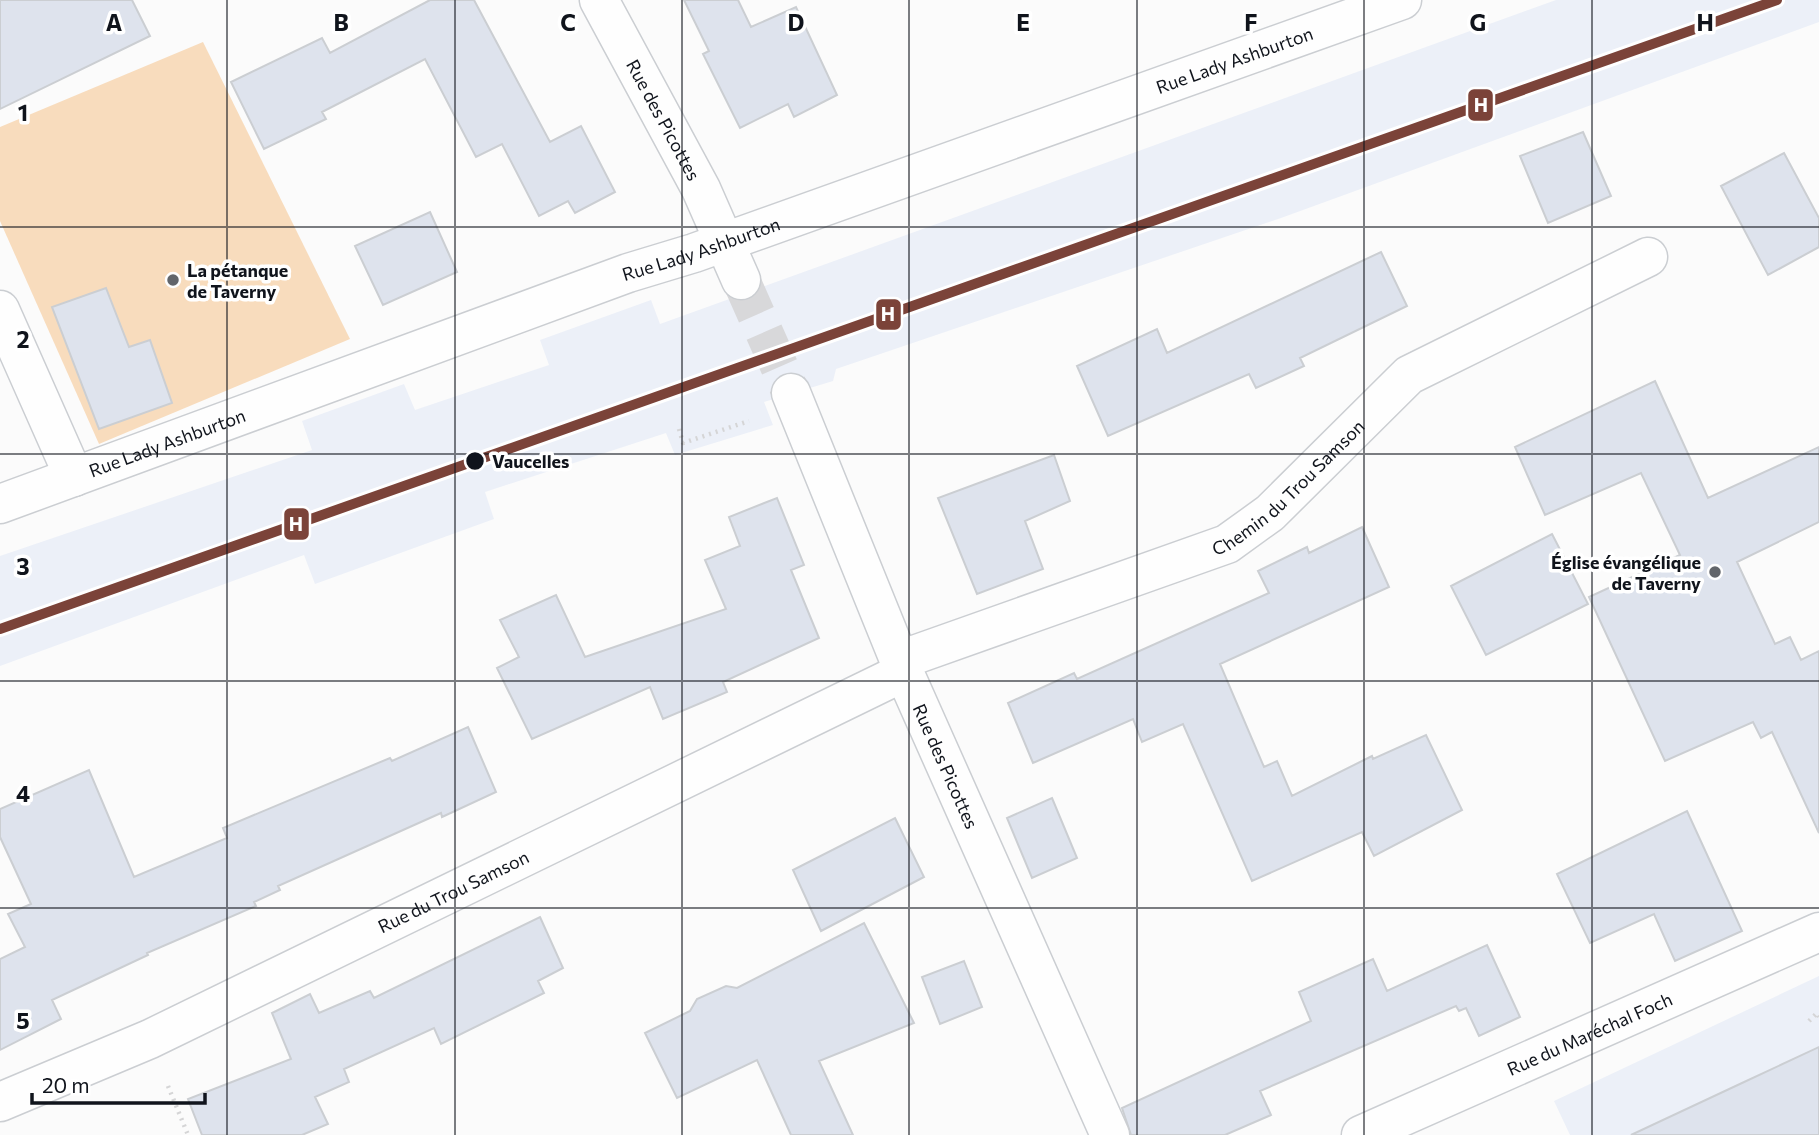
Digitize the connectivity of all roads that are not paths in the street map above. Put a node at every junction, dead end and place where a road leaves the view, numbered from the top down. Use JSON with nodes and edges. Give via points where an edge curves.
{"nodes":[{"id":1,"x":599,"y":0,"type":"edge"},
{"id":2,"x":1402,"y":0,"type":"edge"},
{"id":3,"x":725,"y":242,"type":"junction"},
{"id":4,"x":1648,"y":257,"type":"dead end"},
{"id":5,"x":741,"y":280,"type":"tunnel mouth"},
{"id":6,"x":0,"y":310,"type":"edge"},
{"id":7,"x":791,"y":393,"type":"tunnel mouth"},
{"id":8,"x":74,"y":477,"type":"junction"},
{"id":9,"x":0,"y":504,"type":"edge"},
{"id":10,"x":902,"y":666,"type":"junction"},
{"id":11,"x":1819,"y":932,"type":"edge"},
{"id":12,"x":0,"y":1102,"type":"edge"},
{"id":13,"x":1110,"y":1135,"type":"edge"},
{"id":14,"x":1361,"y":1135,"type":"edge"}],
"edges":[{"from":1,"to":3,"type":"street","name":"Rue des Picottes"},
{"from":2,"to":3,"type":"street","name":"Rue Lady Ashburton"},
{"from":3,"to":5,"type":"street","name":"Rue des Picottes"},
{"from":3,"to":8,"type":"street","name":"Rue Lady Ashburton","via":[[628,273]]},
{"from":4,"to":10,"type":"street","name":"Chemin du Trou Samson","via":[[1409,375],[1270,513],[1227,544]]},
{"from":6,"to":8,"type":"street"},
{"from":7,"to":10,"type":"street","name":"Rue des Picottes"},
{"from":8,"to":9,"type":"street","name":"Rue Lady Ashburton"},
{"from":10,"to":12,"type":"street","name":"Rue du Trou Samson","via":[[150,1039]]},
{"from":10,"to":13,"type":"street","name":"Rue des Picottes"},
{"from":11,"to":14,"type":"street","name":"Rue du Maréchal Foch"}]}
